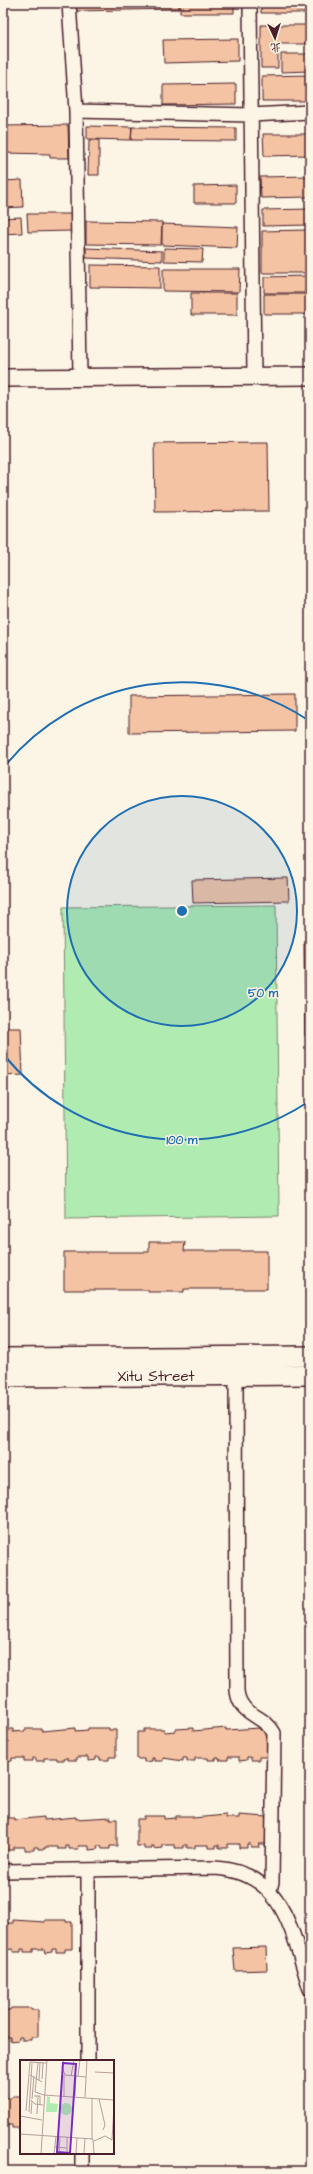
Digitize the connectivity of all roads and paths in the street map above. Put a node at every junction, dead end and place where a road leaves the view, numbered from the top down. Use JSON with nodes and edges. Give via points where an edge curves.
{"nodes":[{"id":1,"x":69,"y":3,"type":"edge"},
{"id":2,"x":250,"y":3,"type":"edge"},
{"id":3,"x":76,"y":111,"type":"junction"},
{"id":4,"x":310,"y":112,"type":"edge"},
{"id":5,"x":251,"y":115,"type":"junction"},
{"id":6,"x":254,"y":376,"type":"junction"},
{"id":7,"x":310,"y":376,"type":"edge"},
{"id":8,"x":80,"y":377,"type":"junction"},
{"id":9,"x":3,"y":378,"type":"edge"},
{"id":10,"x":310,"y":1356,"type":"edge"},
{"id":11,"x":3,"y":1358,"type":"edge"},
{"id":12,"x":310,"y":1375,"type":"edge"},
{"id":13,"x":236,"y":1376,"type":"junction"},
{"id":14,"x":3,"y":1377,"type":"edge"},
{"id":15,"x":3,"y":1870,"type":"edge"},
{"id":16,"x":88,"y":1871,"type":"junction"},
{"id":17,"x":270,"y":1890,"type":"junction"},
{"id":18,"x":310,"y":1989,"type":"edge"},
{"id":19,"x":88,"y":2060,"type":"edge"},
{"id":20,"x":82,"y":2154,"type":"edge"},
{"id":21,"x":82,"y":2171,"type":"edge"}],
"edges":[{"from":1,"to":3,"type":"street"},
{"from":2,"to":5,"type":"street"},
{"from":3,"to":5,"type":"street"},
{"from":3,"to":8,"type":"street"},
{"from":4,"to":5,"type":"street"},
{"from":5,"to":6,"type":"street"},
{"from":6,"to":7,"type":"street"},
{"from":6,"to":8,"type":"street"},
{"from":8,"to":9,"type":"street"},
{"from":10,"to":11,"type":"main road","name":"Xitu Street"},
{"from":12,"to":13,"type":"main road","name":"Xitu Street"},
{"from":13,"to":14,"type":"main road","name":"Xitu Street"},
{"from":13,"to":17,"type":"street","via":[[237,1691],[240,1705],[271,1727],[274,1733]]},
{"from":15,"to":16,"type":"street"},
{"from":16,"to":17,"type":"street","via":[[226,1869],[244,1873]]},
{"from":16,"to":19,"type":"street"},
{"from":17,"to":18,"type":"street","via":[[285,1914]]},
{"from":20,"to":21,"type":"street"}]}
